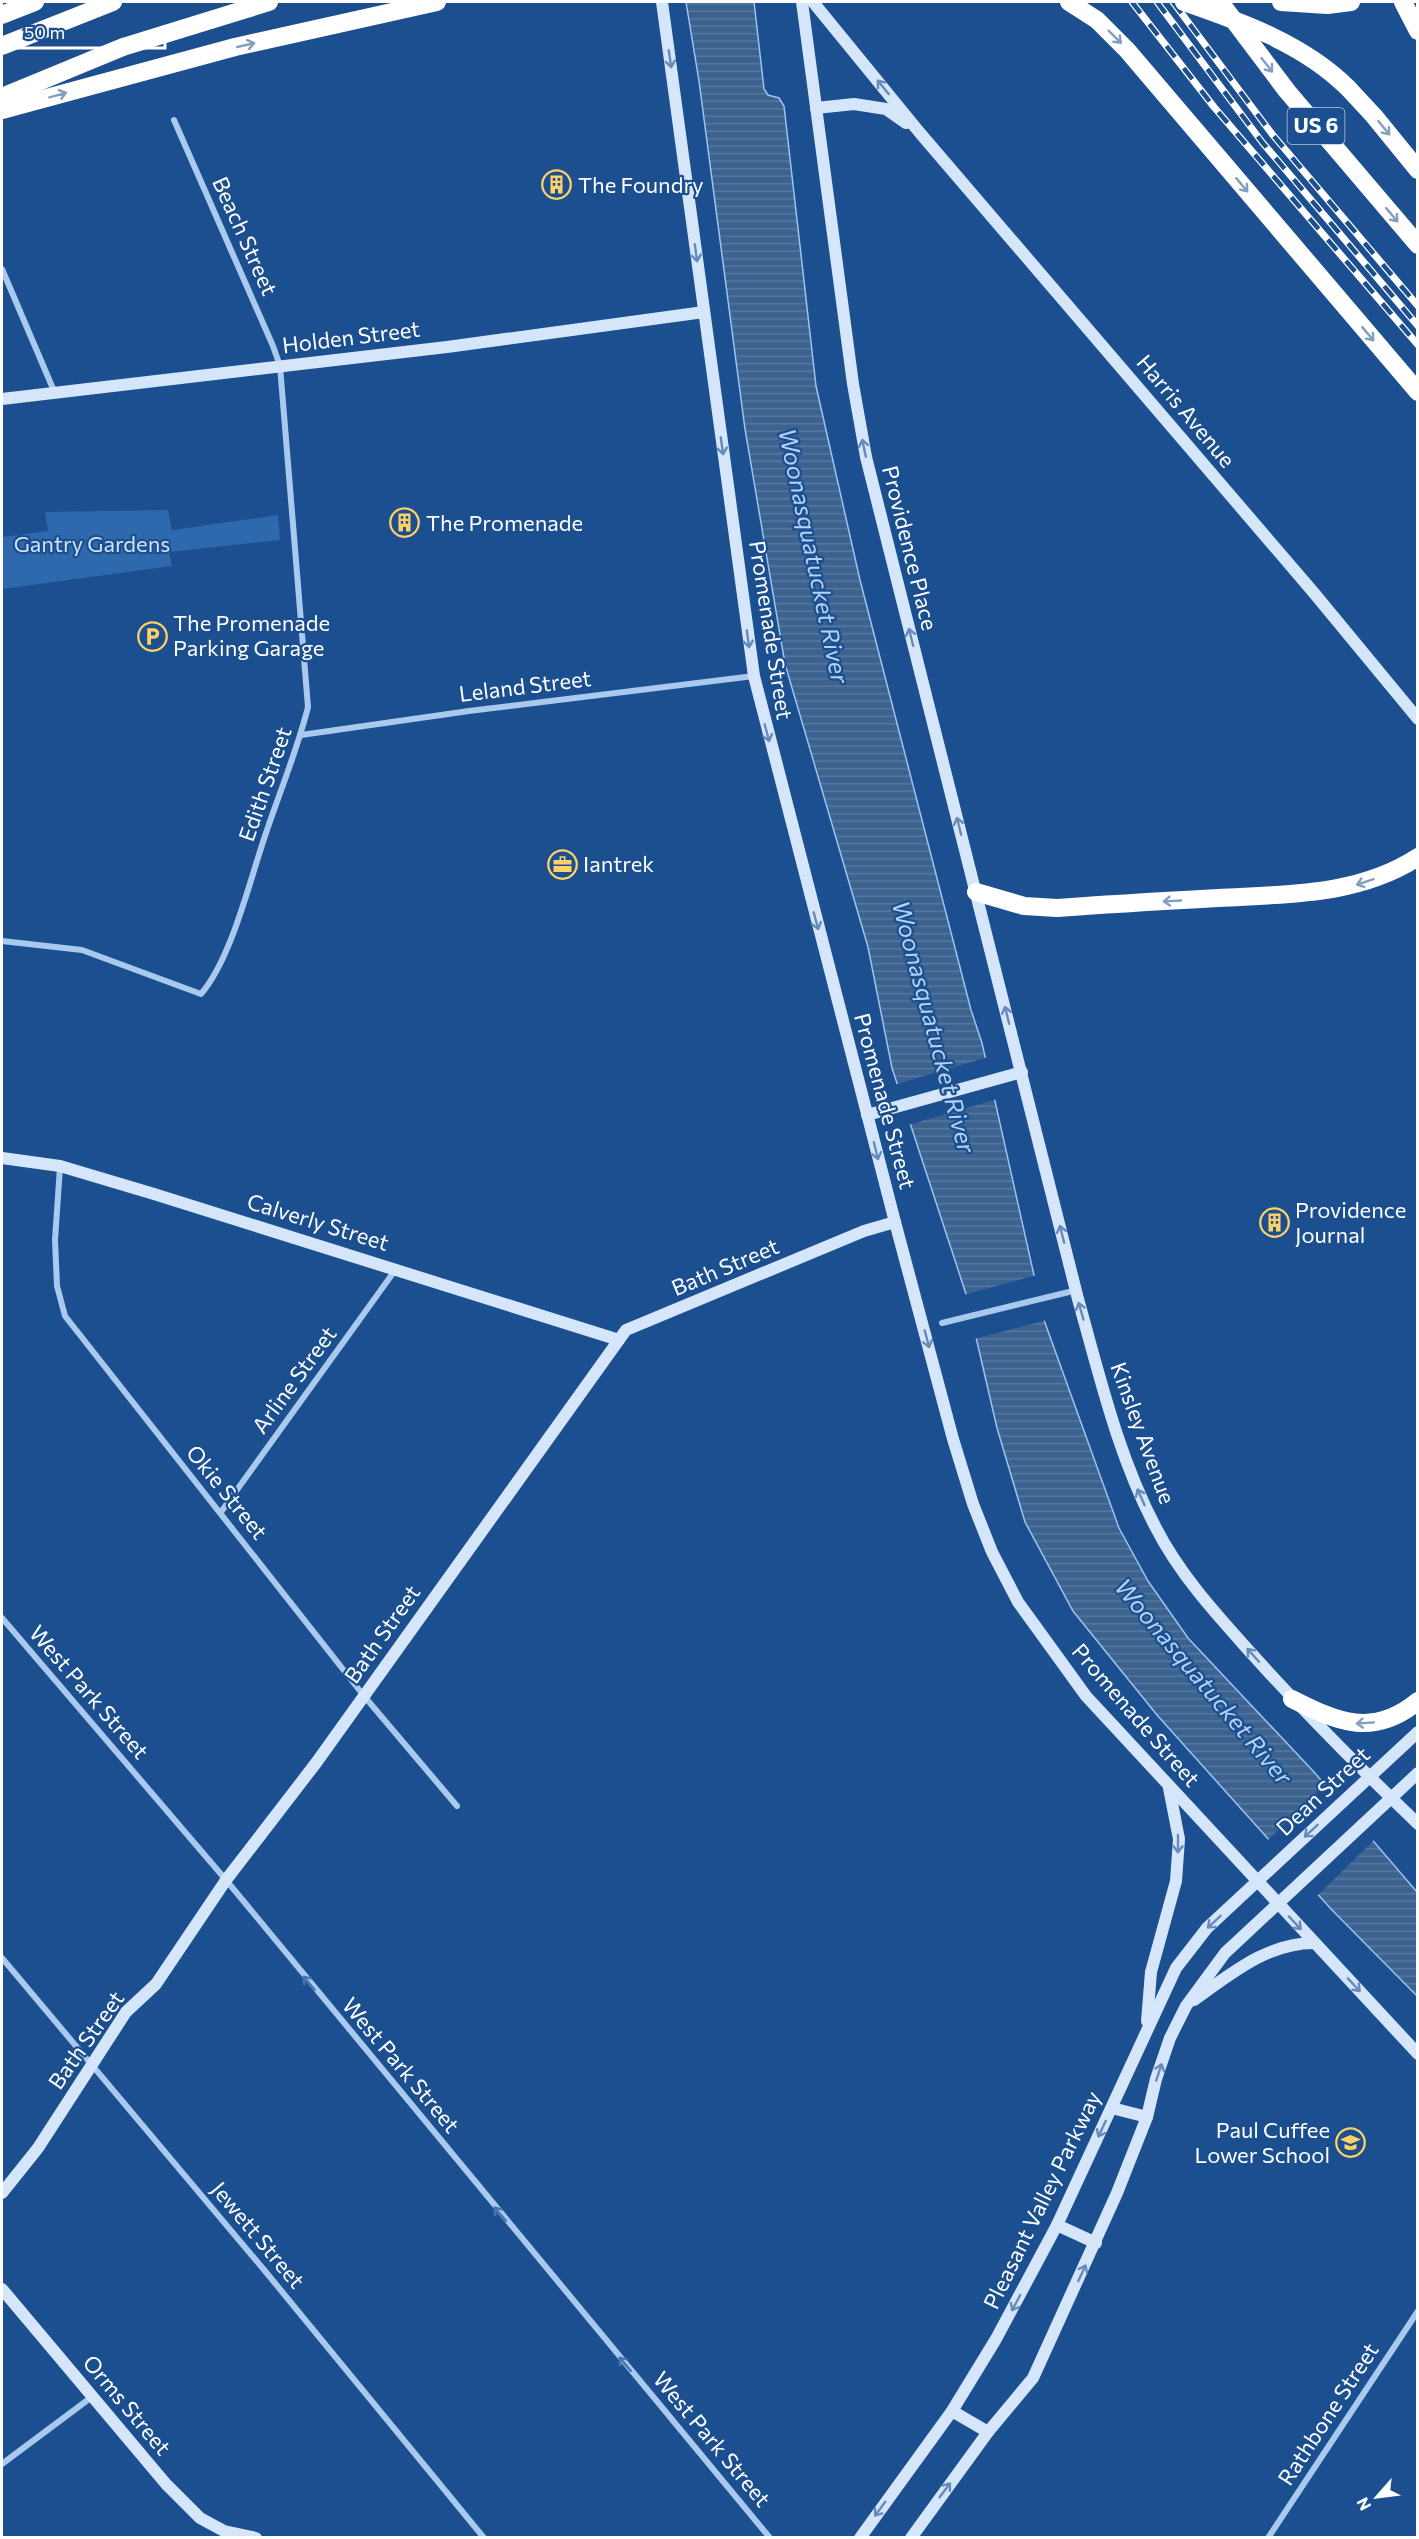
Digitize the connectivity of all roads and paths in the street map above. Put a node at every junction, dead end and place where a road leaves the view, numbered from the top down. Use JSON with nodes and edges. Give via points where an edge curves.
{"nodes":[{"id":1,"x":35,"y":2,"type":"edge"},
{"id":2,"x":113,"y":2,"type":"edge"},
{"id":3,"x":269,"y":2,"type":"edge"},
{"id":4,"x":437,"y":2,"type":"edge"},
{"id":5,"x":662,"y":2,"type":"edge"},
{"id":6,"x":802,"y":2,"type":"edge"},
{"id":7,"x":813,"y":2,"type":"edge"},
{"id":8,"x":1069,"y":2,"type":"edge"},
{"id":9,"x":1184,"y":2,"type":"edge"},
{"id":10,"x":1220,"y":2,"type":"edge"},
{"id":11,"x":1281,"y":2,"type":"edge"},
{"id":12,"x":1351,"y":2,"type":"edge"},
{"id":13,"x":1403,"y":2,"type":"edge"},
{"id":14,"x":2,"y":15,"type":"edge"},
{"id":15,"x":1418,"y":31,"type":"edge"},
{"id":16,"x":2,"y":46,"type":"edge"},
{"id":17,"x":2,"y":97,"type":"edge"},
{"id":18,"x":816,"y":108,"type":"junction"},
{"id":19,"x":2,"y":110,"type":"edge"},
{"id":20,"x":174,"y":120,"type":"dead end"},
{"id":21,"x":920,"y":133,"type":"junction"},
{"id":22,"x":1418,"y":170,"type":"edge"},
{"id":23,"x":1418,"y":245,"type":"edge"},
{"id":24,"x":2,"y":269,"type":"edge"},
{"id":25,"x":704,"y":312,"type":"junction"},
{"id":26,"x":280,"y":366,"type":"junction"},
{"id":27,"x":54,"y":391,"type":"junction"},
{"id":28,"x":1418,"y":392,"type":"edge"},
{"id":29,"x":2,"y":399,"type":"edge"},
{"id":30,"x":753,"y":676,"type":"junction"},
{"id":31,"x":1418,"y":719,"type":"edge"},
{"id":32,"x":301,"y":735,"type":"junction"},
{"id":33,"x":1418,"y":856,"type":"edge"},
{"id":34,"x":976,"y":892,"type":"junction"},
{"id":35,"x":2,"y":941,"type":"edge"},
{"id":36,"x":1022,"y":1072,"type":"junction"},
{"id":37,"x":867,"y":1114,"type":"junction"},
{"id":38,"x":2,"y":1158,"type":"edge"},
{"id":39,"x":60,"y":1166,"type":"junction"},
{"id":40,"x":895,"y":1222,"type":"junction"},
{"id":41,"x":397,"y":1269,"type":"junction"},
{"id":42,"x":1069,"y":1292,"type":"dead end"},
{"id":43,"x":942,"y":1323,"type":"dead end"},
{"id":44,"x":619,"y":1340,"type":"junction"},
{"id":45,"x":221,"y":1512,"type":"junction"},
{"id":46,"x":2,"y":1618,"type":"edge"},
{"id":47,"x":364,"y":1696,"type":"junction"},
{"id":48,"x":1292,"y":1699,"type":"junction"},
{"id":49,"x":1418,"y":1701,"type":"edge"},
{"id":50,"x":1418,"y":1732,"type":"edge"},
{"id":51,"x":1418,"y":1773,"type":"edge"},
{"id":52,"x":1370,"y":1775,"type":"junction"},
{"id":53,"x":1169,"y":1786,"type":"junction"},
{"id":54,"x":1391,"y":1797,"type":"junction"},
{"id":55,"x":457,"y":1806,"type":"dead end"},
{"id":56,"x":1418,"y":1824,"type":"edge"},
{"id":57,"x":226,"y":1880,"type":"junction"},
{"id":58,"x":1257,"y":1882,"type":"junction"},
{"id":59,"x":1277,"y":1903,"type":"junction"},
{"id":60,"x":1314,"y":1943,"type":"junction"},
{"id":61,"x":2,"y":1958,"type":"edge"},
{"id":62,"x":1186,"y":2006,"type":"junction"},
{"id":63,"x":1147,"y":2028,"type":"junction"},
{"id":64,"x":1418,"y":2054,"type":"edge"},
{"id":65,"x":91,"y":2064,"type":"junction"},
{"id":66,"x":1112,"y":2108,"type":"junction"},
{"id":67,"x":1147,"y":2117,"type":"junction"},
{"id":68,"x":2,"y":2193,"type":"edge"},
{"id":69,"x":1057,"y":2225,"type":"junction"},
{"id":70,"x":1096,"y":2243,"type":"junction"},
{"id":71,"x":2,"y":2289,"type":"edge"},
{"id":72,"x":1418,"y":2311,"type":"edge"},
{"id":73,"x":93,"y":2396,"type":"junction"},
{"id":74,"x":952,"y":2411,"type":"junction"},
{"id":75,"x":988,"y":2432,"type":"junction"},
{"id":76,"x":2,"y":2464,"type":"edge"},
{"id":77,"x":229,"y":2535,"type":"edge"},
{"id":78,"x":256,"y":2538,"type":"edge"},
{"id":79,"x":484,"y":2538,"type":"edge"},
{"id":80,"x":770,"y":2538,"type":"edge"},
{"id":81,"x":860,"y":2538,"type":"edge"},
{"id":82,"x":910,"y":2538,"type":"edge"},
{"id":83,"x":1268,"y":2538,"type":"edge"}],
"edges":[{"from":1,"to":14,"type":"highway"},
{"from":2,"to":16,"type":"highway"},
{"from":3,"to":17,"type":"highway","via":[[123,47]]},
{"from":19,"to":4,"type":"highway","one_way":true,"via":[[235,47]]},
{"from":5,"to":25,"type":"main road","name":"Promenade Street","one_way":true},
{"from":6,"to":18,"type":"main road","name":"Providence Place"},
{"from":21,"to":7,"type":"main road","name":"Harris Avenue","one_way":true},
{"from":8,"to":28,"type":"highway","one_way":true,"via":[[1097,20],[1127,50]]},
{"from":9,"to":22,"type":"highway","one_way":true,"bridge":true,"via":[[1269,35],[1307,56],[1359,99]]},
{"from":10,"to":23,"type":"highway","number":"US 6","one_way":true,"via":[[1287,91]]},
{"from":11,"to":12,"type":"highway"},
{"from":13,"to":15,"type":"highway"},
{"from":18,"to":21,"type":"main road","name":"Harris Avenue","via":[[854,104],[886,109]]},
{"from":34,"to":18,"type":"main road","name":"Providence Place","one_way":true,"via":[[866,458]]},
{"from":20,"to":26,"type":"street","name":"Beach Street"},
{"from":21,"to":31,"type":"main road","name":"Harris Avenue"},
{"from":24,"to":27,"type":"street"},
{"from":25,"to":26,"type":"main road","name":"Holden Street"},
{"from":25,"to":30,"type":"main road","name":"Promenade Street","one_way":true},
{"from":26,"to":27,"type":"main road","name":"Holden Street"},
{"from":26,"to":32,"type":"street","name":"Edith Street","via":[[308,690]]},
{"from":27,"to":29,"type":"main road","name":"Holden Street"},
{"from":30,"to":32,"type":"street","name":"Leland Street"},
{"from":30,"to":37,"type":"main road","name":"Promenade Street","one_way":true},
{"from":32,"to":35,"type":"street","name":"Edith Street","via":[[218,969],[201,994],[82,950]]},
{"from":33,"to":34,"type":"highway","one_way":true,"via":[[1394,871],[1357,885],[1307,893],[1057,908],[1024,906]]},
{"from":36,"to":34,"type":"main road","name":"Providence Place","one_way":true},
{"from":36,"to":37,"type":"main road"},
{"from":48,"to":36,"type":"main road","name":"Kinsley Avenue","one_way":true,"via":[[1193,1585],[1140,1497],[1108,1409]]},
{"from":37,"to":40,"type":"main road","name":"Promenade Street","one_way":true},
{"from":38,"to":39,"type":"main road","name":"Calverly Street"},
{"from":39,"to":41,"type":"main road","name":"Calverly Street"},
{"from":39,"to":45,"type":"street","name":"Okie Street","via":[[55,1240],[57,1286],[65,1316]]},
{"from":40,"to":44,"type":"main road","name":"Bath Street","via":[[864,1231],[626,1330]]},
{"from":40,"to":53,"type":"main road","name":"Promenade Street","one_way":true,"via":[[953,1439],[992,1552],[1018,1602],[1067,1672]]},
{"from":41,"to":44,"type":"main road","name":"Calverly Street"},
{"from":41,"to":45,"type":"street","name":"Arline Street"},
{"from":42,"to":43,"type":"street"},
{"from":44,"to":47,"type":"main road","name":"Bath Street"},
{"from":45,"to":47,"type":"street","name":"Okie Street"},
{"from":46,"to":57,"type":"street","name":"West Park Street"},
{"from":47,"to":55,"type":"street","name":"Okie Street"},
{"from":47,"to":57,"type":"main road","name":"Bath Street"},
{"from":49,"to":48,"type":"highway","one_way":true,"via":[[1390,1718],[1357,1724],[1336,1720]]},
{"from":48,"to":52,"type":"main road","name":"Kinsley Avenue"},
{"from":50,"to":52,"type":"main road","name":"Dean Street"},
{"from":51,"to":54,"type":"main road"},
{"from":52,"to":54,"type":"main road","name":"Kinsley Avenue"},
{"from":52,"to":58,"type":"main road","name":"Dean Street","one_way":true},
{"from":53,"to":58,"type":"main road","name":"Promenade Street"},
{"from":53,"to":63,"type":"main road","one_way":true,"via":[[1179,1839],[1176,1881],[1151,1972]]},
{"from":54,"to":56,"type":"main road","name":"Kinsley Avenue"},
{"from":54,"to":59,"type":"main road"},
{"from":57,"to":65,"type":"main road","name":"Bath Street","via":[[156,1984],[126,2012]]},
{"from":80,"to":57,"type":"street","name":"West Park Street","one_way":true},
{"from":58,"to":59,"type":"main road","name":"Promenade Street"},
{"from":58,"to":63,"type":"main road","name":"Pleasant Valley Parkway","one_way":true,"via":[[1208,1928],[1176,1968]]},
{"from":59,"to":60,"type":"main road","name":"Promenade Street","one_way":true},
{"from":59,"to":62,"type":"main road","via":[[1225,1953]]},
{"from":60,"to":62,"type":"main road","via":[[1288,1945],[1256,1958]]},
{"from":60,"to":64,"type":"main road","name":"Promenade Street","one_way":true},
{"from":61,"to":65,"type":"street","name":"Jewett Street"},
{"from":67,"to":62,"type":"main road","one_way":true,"via":[[1170,2038]]},
{"from":63,"to":66,"type":"main road","name":"Pleasant Valley Parkway"},
{"from":65,"to":68,"type":"main road","name":"Bath Street","via":[[38,2148]]},
{"from":65,"to":79,"type":"street","name":"Jewett Street"},
{"from":66,"to":67,"type":"main road"},
{"from":66,"to":69,"type":"main road","name":"Pleasant Valley Parkway","one_way":true},
{"from":67,"to":70,"type":"main road"},
{"from":69,"to":70,"type":"main road"},
{"from":69,"to":74,"type":"main road","name":"Pleasant Valley Parkway","one_way":true},
{"from":75,"to":70,"type":"main road","one_way":true,"via":[[1033,2378]]},
{"from":71,"to":73,"type":"main road","name":"Orms Street"},
{"from":72,"to":83,"type":"street","name":"Rathbone Street"},
{"from":73,"to":76,"type":"street"},
{"from":73,"to":77,"type":"main road","name":"Orms Street","via":[[166,2484],[200,2518]]},
{"from":74,"to":75,"type":"main road"},
{"from":74,"to":81,"type":"main road","name":"Pleasant Valley Parkway","one_way":true},
{"from":82,"to":75,"type":"main road","one_way":true},
{"from":77,"to":78,"type":"main road","name":"Orms Street"}]}
